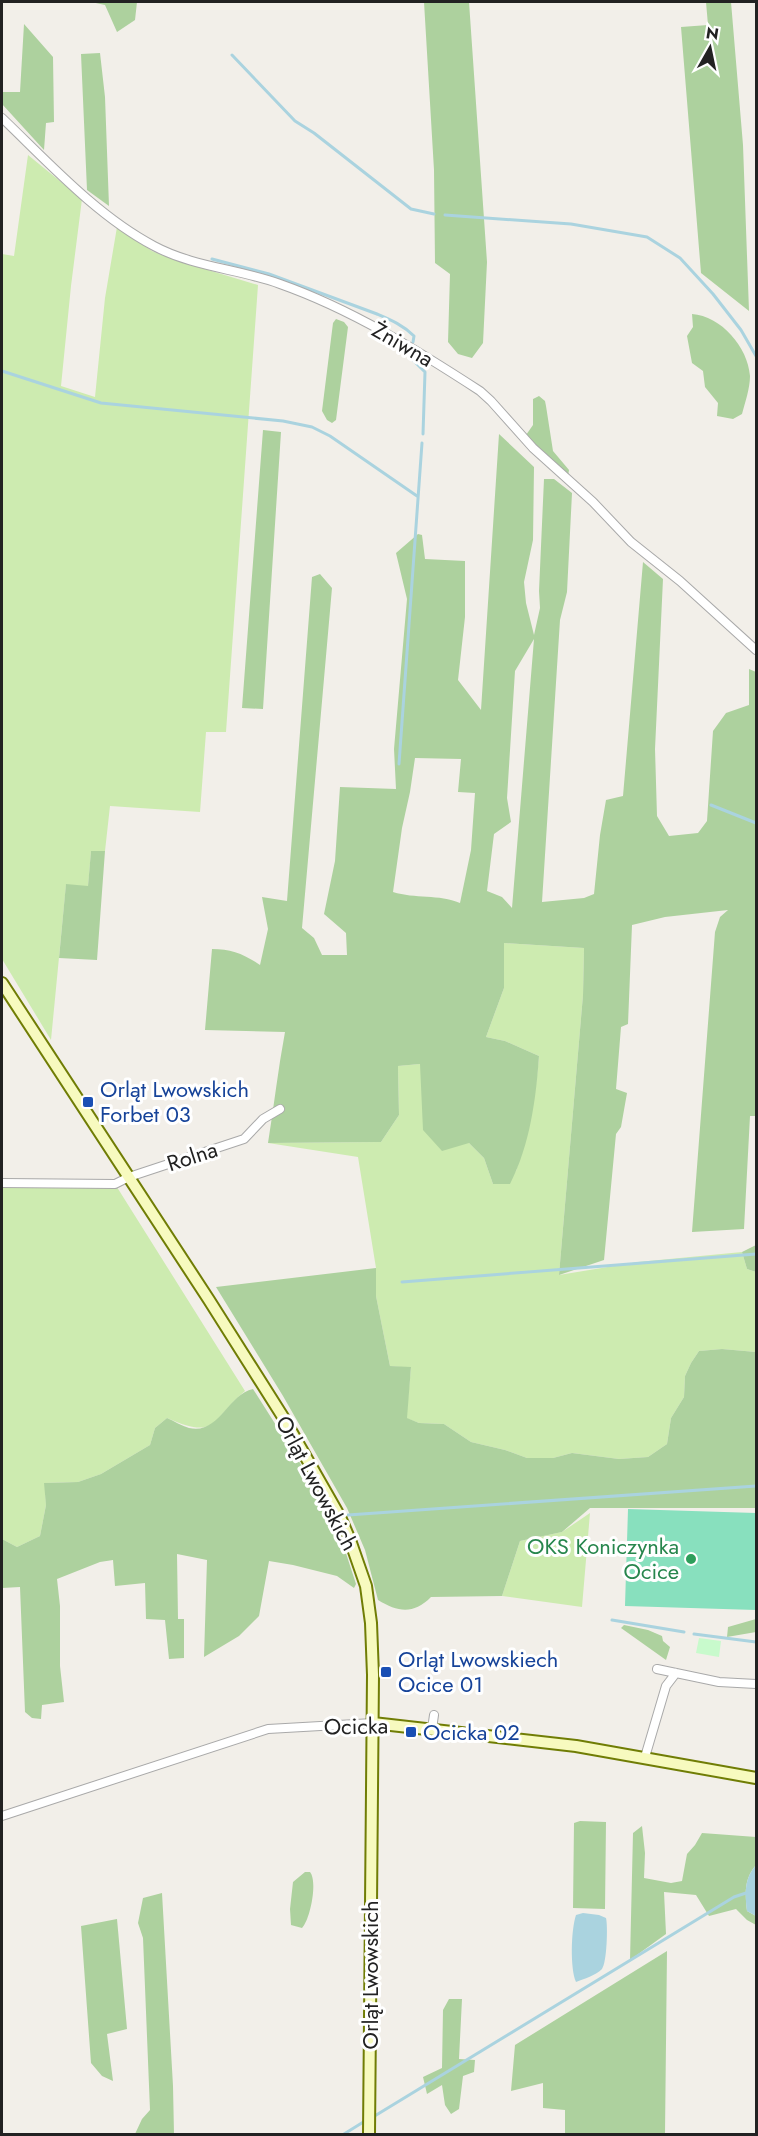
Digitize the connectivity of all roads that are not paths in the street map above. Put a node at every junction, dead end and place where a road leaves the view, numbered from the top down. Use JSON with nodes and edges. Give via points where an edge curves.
{"nodes":[{"id":1,"x":2,"y":118,"type":"edge"},
{"id":2,"x":756,"y":650,"type":"edge"},
{"id":3,"x":2,"y":983,"type":"edge"},
{"id":4,"x":280,"y":1109,"type":"dead end"},
{"id":5,"x":129,"y":1177,"type":"junction"},
{"id":6,"x":2,"y":1183,"type":"edge"},
{"id":7,"x":657,"y":1669,"type":"dead end"},
{"id":8,"x":676,"y":1673,"type":"junction"},
{"id":9,"x":756,"y":1684,"type":"edge"},
{"id":10,"x":434,"y":1714,"type":"dead end"},
{"id":11,"x":373,"y":1723,"type":"junction"},
{"id":12,"x":432,"y":1729,"type":"junction"},
{"id":13,"x":645,"y":1757,"type":"junction"},
{"id":14,"x":756,"y":1778,"type":"edge"},
{"id":15,"x":2,"y":1816,"type":"edge"},
{"id":16,"x":369,"y":2134,"type":"edge"}],
"edges":[{"from":1,"to":2,"type":"street","name":"Żniwna","via":[[95,205],[143,240],[171,254],[284,285],[399,340],[480,391],[631,542],[689,588]]},
{"from":3,"to":5,"type":"street","name":"Orląt Lwowskich"},
{"from":4,"to":5,"type":"street","name":"Rolna","via":[[263,1119],[244,1139]]},
{"from":5,"to":6,"type":"street","name":"Rolna","via":[[115,1184]]},
{"from":5,"to":11,"type":"street","name":"Orląt Lwowskich","via":[[277,1408],[347,1533],[369,1604]]},
{"from":7,"to":8,"type":"street"},
{"from":8,"to":9,"type":"street","via":[[719,1682]]},
{"from":8,"to":13,"type":"street","via":[[666,1686]]},
{"from":10,"to":12,"type":"street"},
{"from":11,"to":12,"type":"street","name":"Ocicka"},
{"from":11,"to":15,"type":"street","name":"Ocicka","via":[[268,1729]]},
{"from":11,"to":16,"type":"street","name":"Orląt Lwowskich"},
{"from":12,"to":13,"type":"street","name":"Ocicka"},
{"from":13,"to":14,"type":"street","name":"Ocicka"}]}
